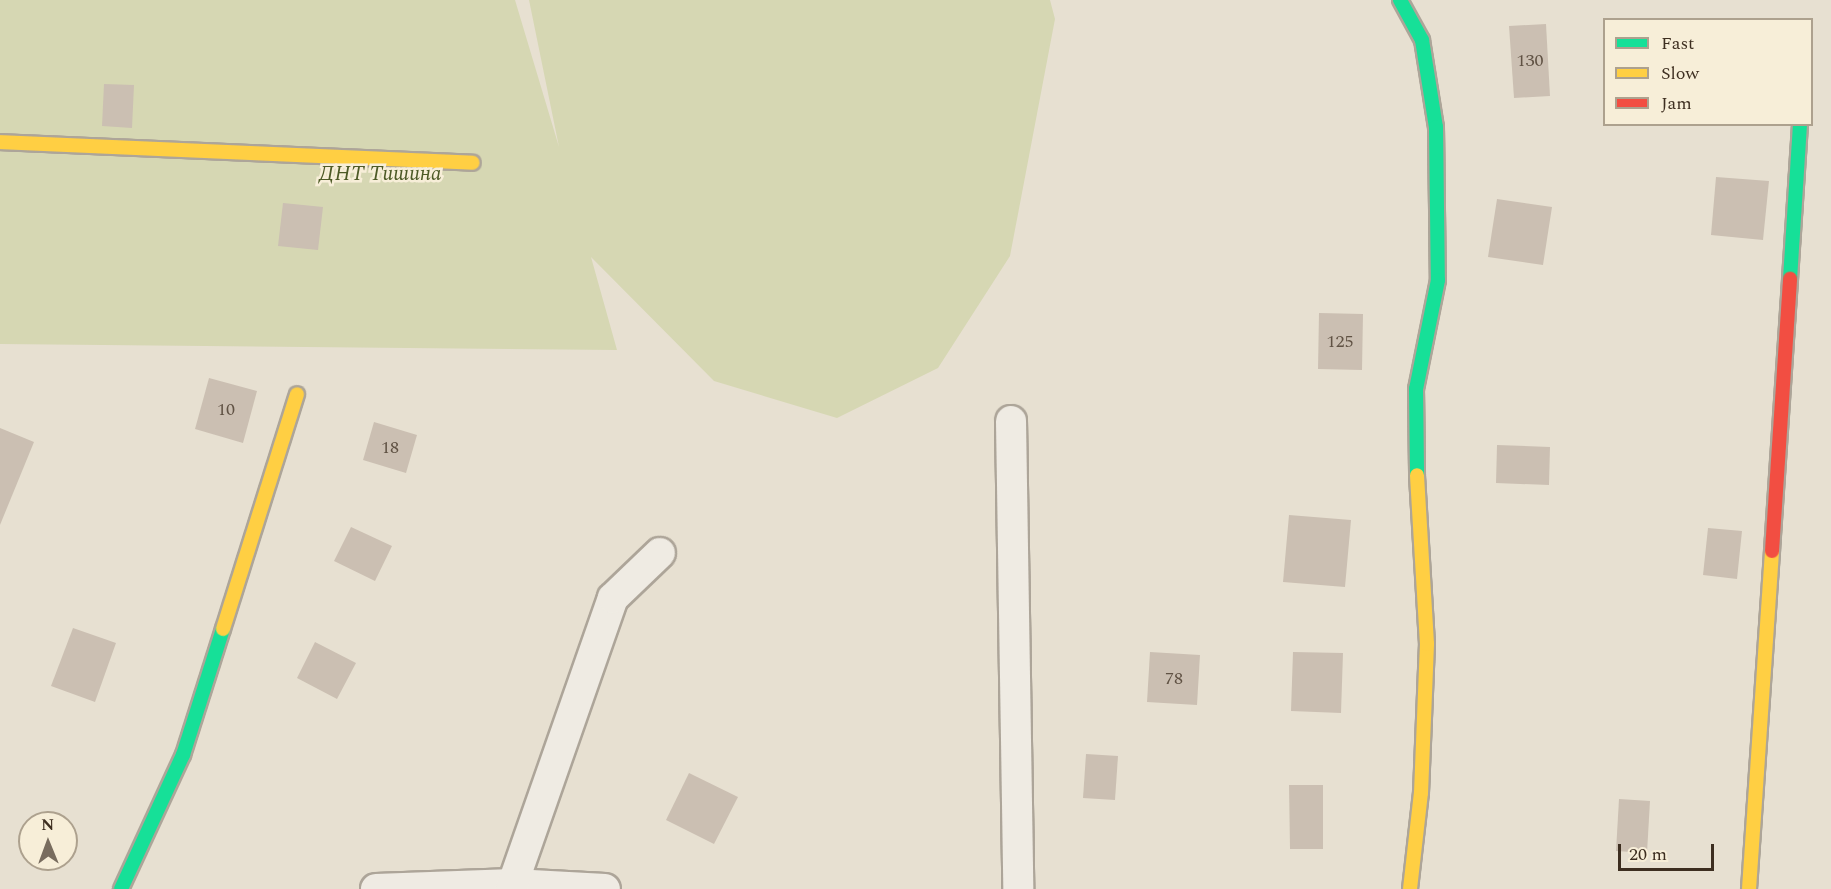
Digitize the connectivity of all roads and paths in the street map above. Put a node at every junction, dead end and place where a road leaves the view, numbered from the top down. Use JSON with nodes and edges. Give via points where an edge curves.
{"nodes":[{"id":1,"x":1400,"y":0,"type":"edge"},
{"id":2,"x":1800,"y":126,"type":"edge"},
{"id":3,"x":0,"y":142,"type":"edge"},
{"id":4,"x":473,"y":163,"type":"dead end"},
{"id":5,"x":297,"y":394,"type":"dead end"},
{"id":6,"x":1011,"y":421,"type":"dead end"},
{"id":7,"x":660,"y":553,"type":"dead end"},
{"id":8,"x":512,"y":887,"type":"edge"},
{"id":9,"x":121,"y":889,"type":"edge"},
{"id":10,"x":376,"y":889,"type":"edge"},
{"id":11,"x":605,"y":889,"type":"edge"},
{"id":12,"x":1018,"y":889,"type":"edge"},
{"id":13,"x":1410,"y":889,"type":"edge"},
{"id":14,"x":1749,"y":889,"type":"edge"}],
"edges":[{"from":1,"to":13,"type":"street","via":[[1422,40],[1436,127],[1438,257],[1438,280],[1416,388],[1417,496],[1427,644],[1421,794]]},
{"from":2,"to":14,"type":"street"},
{"from":3,"to":4,"type":"street"},
{"from":5,"to":9,"type":"street","via":[[183,755]]},
{"from":6,"to":12,"type":"street"},
{"from":7,"to":8,"type":"street","via":[[613,598]]},
{"from":8,"to":10,"type":"street"},
{"from":8,"to":11,"type":"street"}]}
